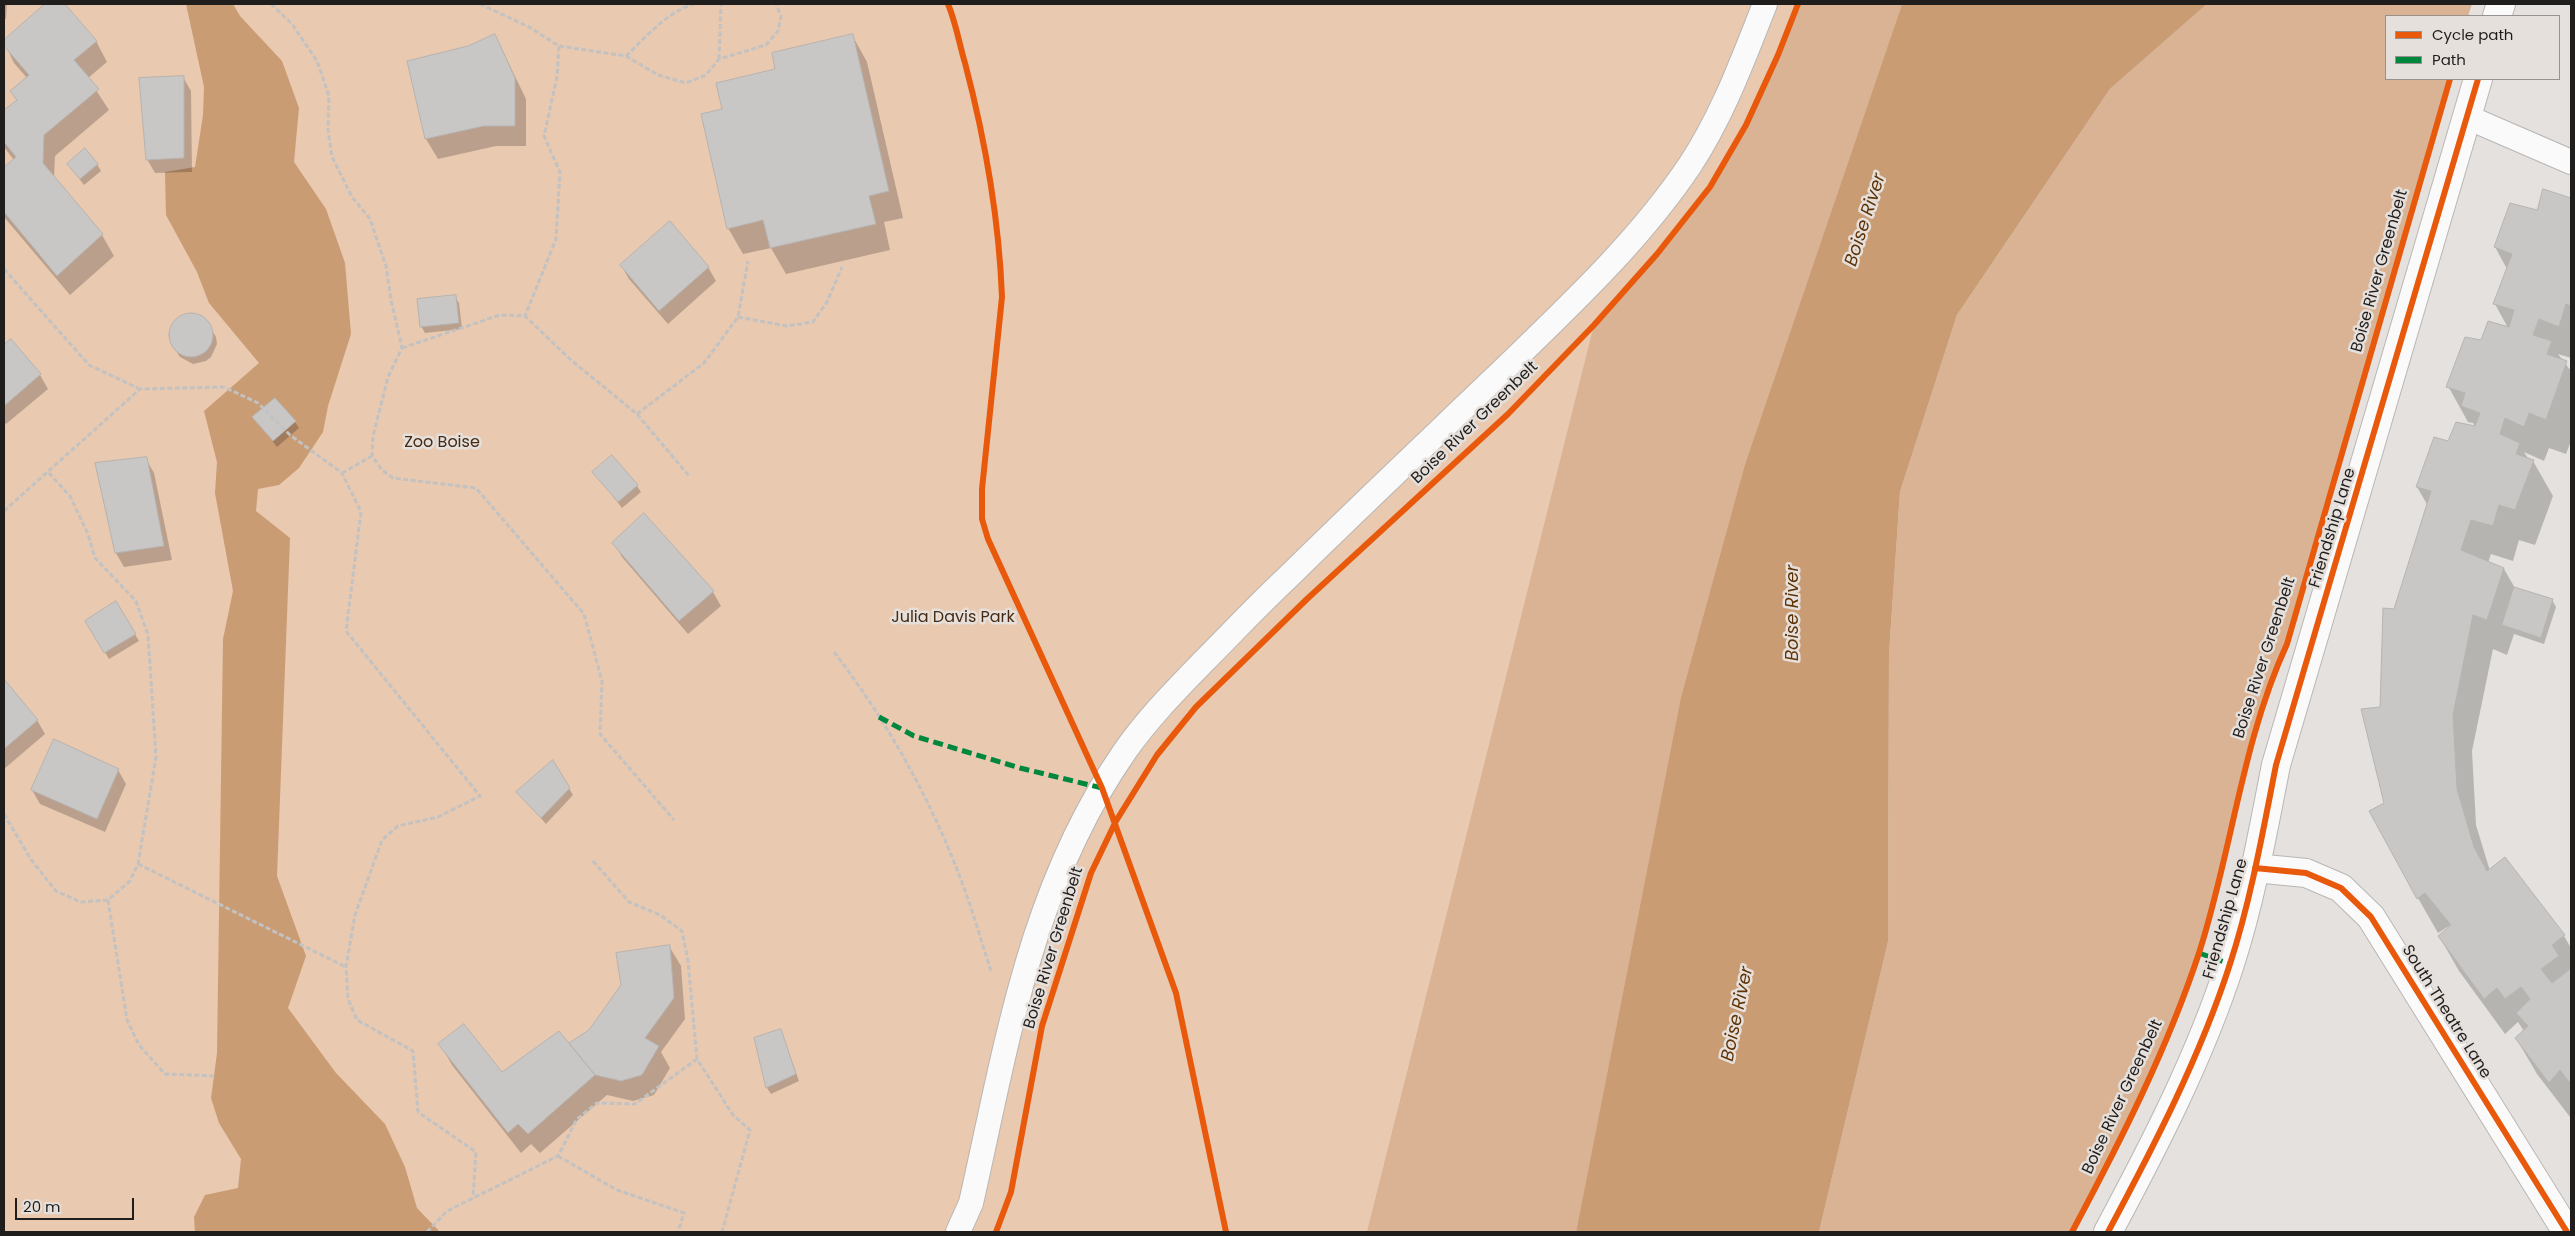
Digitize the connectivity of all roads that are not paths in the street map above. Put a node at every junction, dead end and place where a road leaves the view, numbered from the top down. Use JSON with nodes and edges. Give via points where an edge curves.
{"nodes":[{"id":1,"x":1764,"y":4,"type":"edge"},
{"id":2,"x":2478,"y":80,"type":"edge"},
{"id":3,"x":2466,"y":117,"type":"junction"},
{"id":4,"x":2571,"y":162,"type":"edge"},
{"id":5,"x":2255,"y":868,"type":"junction"},
{"id":6,"x":958,"y":1232,"type":"edge"},
{"id":7,"x":2108,"y":1232,"type":"edge"},
{"id":8,"x":2567,"y":1232,"type":"edge"}],
"edges":[{"from":1,"to":6,"type":"lane","via":[[1727,97],[1690,165],[1630,241],[1569,308],[1269,595],[1156,711],[1125,750],[1083,820],[1056,877],[1013,1007],[971,1203]]},
{"from":2,"to":3,"type":"street","name":"Friendship Lane"},
{"from":3,"to":4,"type":"lane"},
{"from":3,"to":5,"type":"street","name":"Friendship Lane","via":[[2276,765]]},
{"from":5,"to":7,"type":"street","name":"Friendship Lane","via":[[2230,964],[2192,1066]]},
{"from":5,"to":8,"type":"street","name":"South Theatre Lane","via":[[2306,873],[2341,888],[2371,917]]}]}
